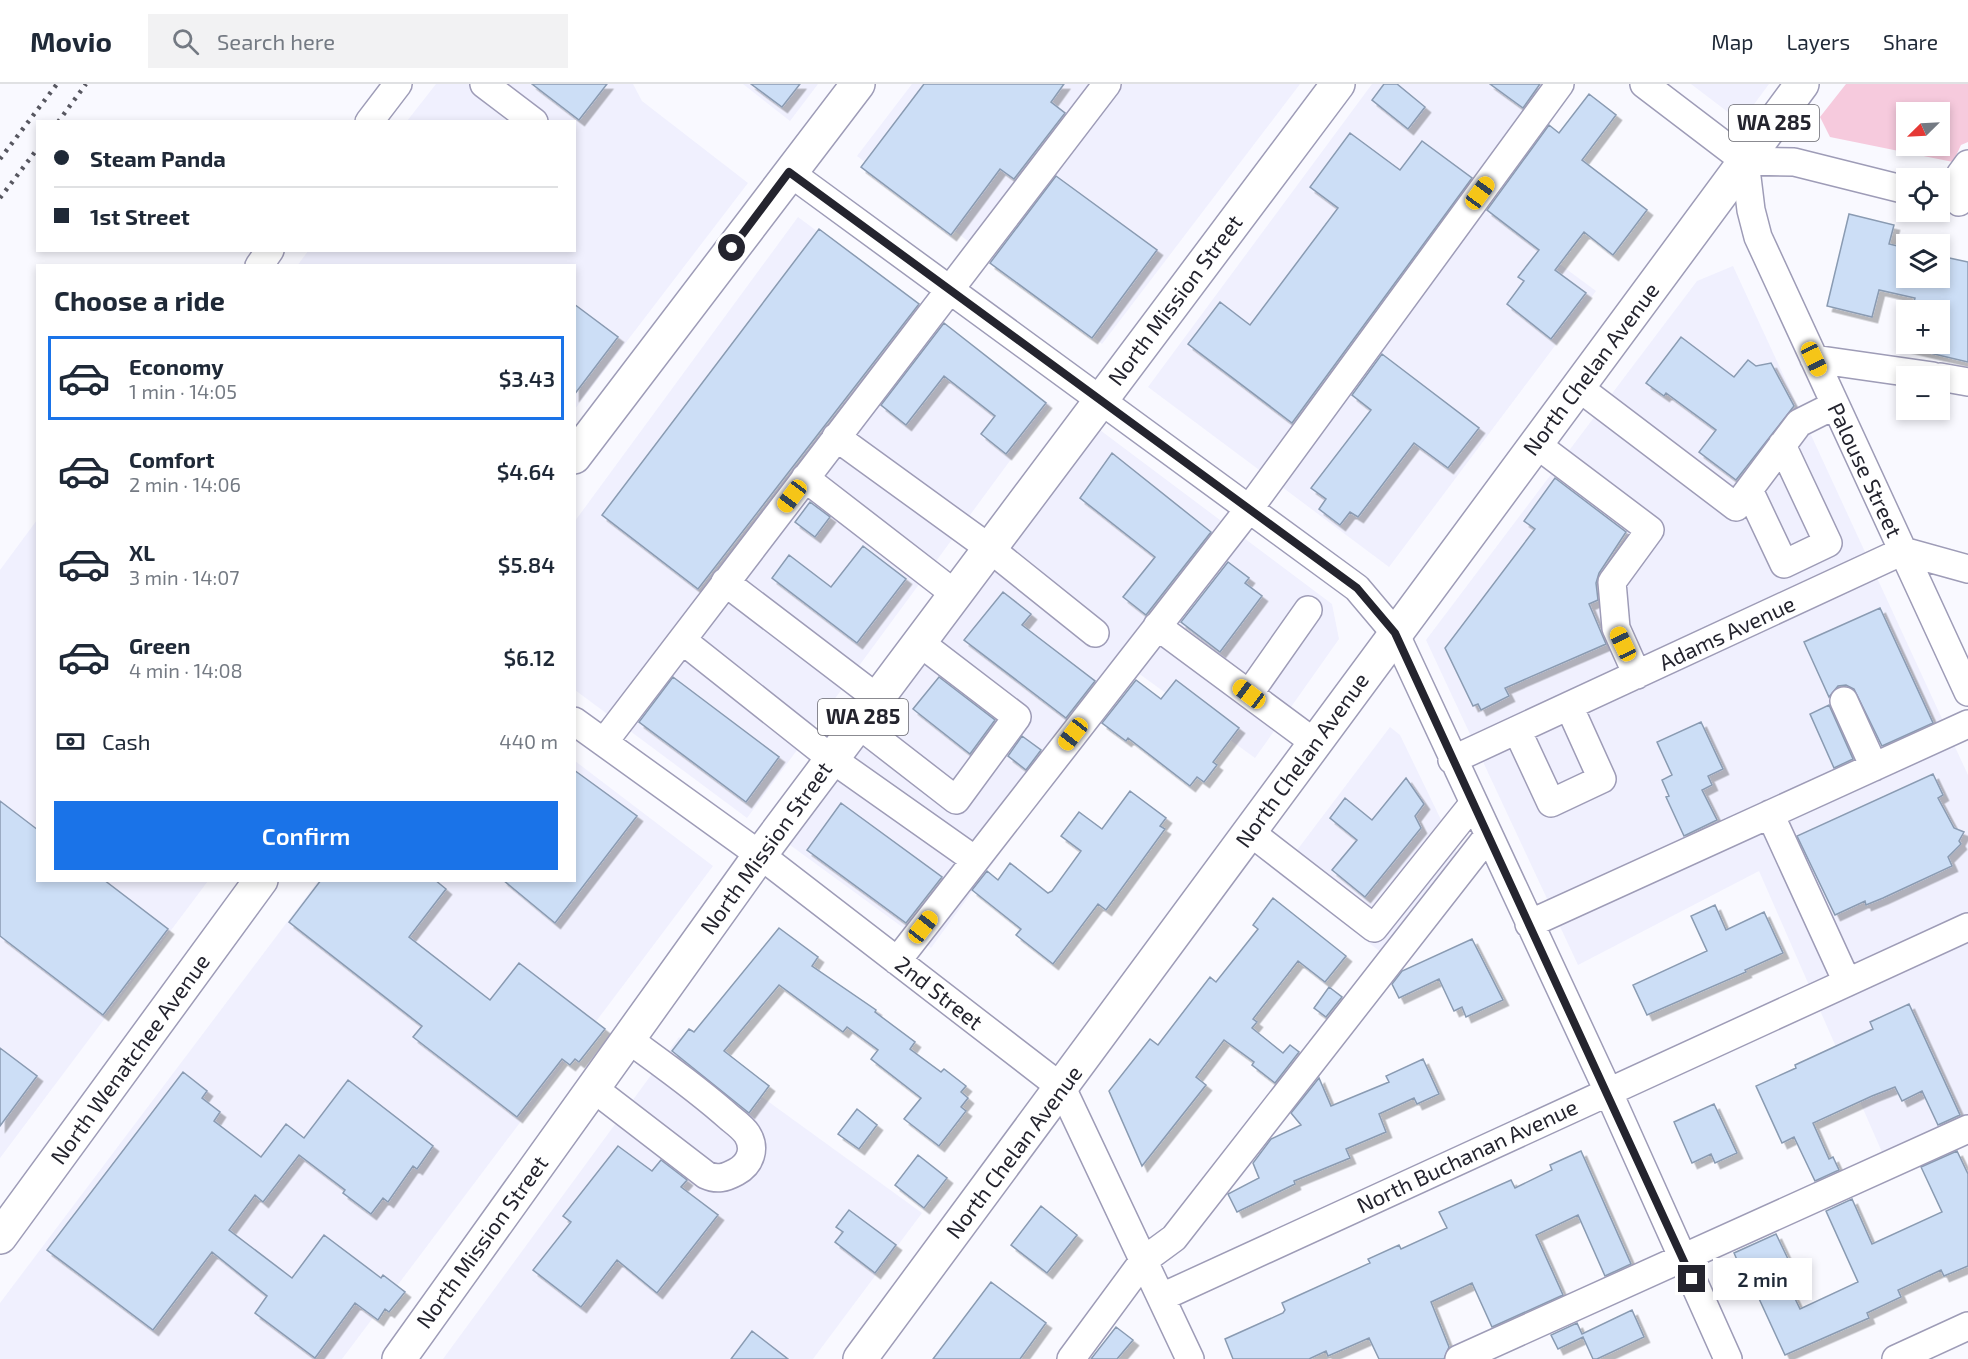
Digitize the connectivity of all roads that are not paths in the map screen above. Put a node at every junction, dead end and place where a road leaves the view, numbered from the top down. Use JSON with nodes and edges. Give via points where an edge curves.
{"nodes":[{"id":1,"x":398,"y":84,"type":"edge"},
{"id":2,"x":484,"y":84,"type":"edge"},
{"id":3,"x":858,"y":84,"type":"edge"},
{"id":4,"x":1107,"y":84,"type":"edge"},
{"id":5,"x":1338,"y":84,"type":"edge"},
{"id":6,"x":1560,"y":84,"type":"edge"},
{"id":7,"x":1644,"y":84,"type":"edge"},
{"id":8,"x":1802,"y":84,"type":"edge"},
{"id":9,"x":371,"y":120,"type":"edge"},
{"id":10,"x":531,"y":120,"type":"edge"},
{"id":11,"x":1745,"y":161,"type":"junction"},
{"id":12,"x":1968,"y":164,"type":"edge"},
{"id":13,"x":789,"y":172,"type":"junction"},
{"id":14,"x":1896,"y":188,"type":"edge"},
{"id":15,"x":1955,"y":203,"type":"edge"},
{"id":16,"x":949,"y":289,"type":"junction"},
{"id":17,"x":1814,"y":359,"type":"junction"},
{"id":18,"x":1896,"y":371,"type":"edge"},
{"id":19,"x":1950,"y":379,"type":"edge"},
{"id":20,"x":1968,"y":382,"type":"edge"},
{"id":21,"x":1578,"y":387,"type":"junction"},
{"id":22,"x":1100,"y":400,"type":"junction"},
{"id":23,"x":1836,"y":405,"type":"junction"},
{"id":24,"x":836,"y":437,"type":"junction"},
{"id":25,"x":1536,"y":444,"type":"junction"},
{"id":26,"x":1782,"y":445,"type":"junction"},
{"id":27,"x":576,"y":454,"type":"edge"},
{"id":28,"x":805,"y":478,"type":"junction"},
{"id":29,"x":1749,"y":490,"type":"junction"},
{"id":30,"x":1249,"y":508,"type":"junction"},
{"id":31,"x":989,"y":548,"type":"junction"},
{"id":32,"x":1903,"y":551,"type":"junction"},
{"id":33,"x":1968,"y":570,"type":"edge"},
{"id":34,"x":725,"y":582,"type":"junction"},
{"id":35,"x":955,"y":594,"type":"junction"},
{"id":36,"x":1308,"y":610,"type":"dead end"},
{"id":37,"x":1157,"y":626,"type":"junction"},
{"id":38,"x":1095,"y":633,"type":"dead end"},
{"id":39,"x":1395,"y":633,"type":"junction"},
{"id":40,"x":682,"y":639,"type":"junction"},
{"id":41,"x":919,"y":642,"type":"junction"},
{"id":42,"x":1637,"y":675,"type":"junction"},
{"id":43,"x":1968,"y":692,"type":"edge"},
{"id":44,"x":1249,"y":694,"type":"junction"},
{"id":45,"x":877,"y":698,"type":"junction"},
{"id":46,"x":1844,"y":701,"type":"dead end"},
{"id":47,"x":1569,"y":706,"type":"junction"},
{"id":48,"x":576,"y":722,"type":"edge"},
{"id":49,"x":858,"y":724,"type":"junction"},
{"id":50,"x":1968,"y":724,"type":"edge"},
{"id":51,"x":1517,"y":730,"type":"junction"},
{"id":52,"x":604,"y":742,"type":"junction"},
{"id":53,"x":1315,"y":743,"type":"junction"},
{"id":54,"x":832,"y":759,"type":"junction"},
{"id":55,"x":1452,"y":760,"type":"junction"},
{"id":56,"x":1874,"y":767,"type":"junction"},
{"id":57,"x":1473,"y":804,"type":"junction"},
{"id":58,"x":1770,"y":814,"type":"junction"},
{"id":59,"x":1250,"y":832,"type":"junction"},
{"id":60,"x":1488,"y":836,"type":"junction"},
{"id":61,"x":760,"y":855,"type":"junction"},
{"id":62,"x":975,"y":861,"type":"junction"},
{"id":63,"x":260,"y":882,"type":"edge"},
{"id":64,"x":1529,"y":924,"type":"junction"},
{"id":65,"x":1968,"y":927,"type":"edge"},
{"id":66,"x":897,"y":961,"type":"junction"},
{"id":67,"x":1847,"y":982,"type":"junction"},
{"id":68,"x":628,"y":1039,"type":"junction"},
{"id":69,"x":593,"y":1088,"type":"junction"},
{"id":70,"x":1062,"y":1088,"type":"junction"},
{"id":71,"x":1608,"y":1091,"type":"junction"},
{"id":72,"x":1968,"y":1129,"type":"edge"},
{"id":73,"x":0,"y":1237,"type":"edge"},
{"id":74,"x":1683,"y":1259,"type":"junction"},
{"id":75,"x":1144,"y":1260,"type":"junction"},
{"id":76,"x":1162,"y":1297,"type":"junction"},
{"id":77,"x":1968,"y":1326,"type":"edge"},
{"id":78,"x":399,"y":1359,"type":"edge"},
{"id":79,"x":860,"y":1359,"type":"edge"},
{"id":80,"x":1071,"y":1359,"type":"edge"},
{"id":81,"x":1190,"y":1359,"type":"edge"},
{"id":82,"x":1458,"y":1359,"type":"edge"},
{"id":83,"x":1728,"y":1359,"type":"edge"},
{"id":84,"x":1896,"y":1359,"type":"edge"}],
"edges":[{"from":1,"to":9,"type":"street"},
{"from":2,"to":10,"type":"street"},
{"from":3,"to":13,"type":"main road"},
{"from":4,"to":16,"type":"street"},
{"from":5,"to":22,"type":"main road","name":"North Mission Street","number":"WA 285"},
{"from":6,"to":30,"type":"street"},
{"from":7,"to":11,"type":"street"},
{"from":8,"to":11,"type":"main road","number":"WA 285"},
{"from":11,"to":14,"type":"street","via":[[1794,162]]},
{"from":11,"to":17,"type":"street","name":"Palouse Street","via":[[1754,226]]},
{"from":11,"to":21,"type":"main road","name":"North Chelan Avenue","number":"WA 285"},
{"from":12,"to":15,"type":"street","via":[[1960,175]]},
{"from":13,"to":16,"type":"street"},
{"from":13,"to":27,"type":"main road"},
{"from":16,"to":22,"type":"street"},
{"from":16,"to":24,"type":"street"},
{"from":17,"to":18,"type":"street"},
{"from":17,"to":23,"type":"street","name":"Palouse Street"},
{"from":19,"to":20,"type":"street"},
{"from":21,"to":25,"type":"main road","name":"North Chelan Avenue","number":"WA 285"},
{"from":21,"to":29,"type":"street","via":[[1736,507]]},
{"from":22,"to":30,"type":"street"},
{"from":22,"to":31,"type":"main road","name":"North Mission Street","number":"WA 285"},
{"from":23,"to":26,"type":"street","via":[[1798,423]]},
{"from":23,"to":32,"type":"street","name":"Palouse Street"},
{"from":24,"to":28,"type":"street"},
{"from":24,"to":31,"type":"street"},
{"from":25,"to":39,"type":"main road","name":"North Chelan Avenue","number":"WA 285"},
{"from":25,"to":42,"type":"street","via":[[1650,530],[1612,582],[1616,628]]},
{"from":26,"to":29,"type":"street"},
{"from":26,"to":29,"type":"street","via":[[1828,543],[1784,564]]},
{"from":28,"to":34,"type":"street"},
{"from":28,"to":35,"type":"street"},
{"from":30,"to":37,"type":"street"},
{"from":30,"to":39,"type":"street","via":[[1357,588]]},
{"from":31,"to":35,"type":"main road","name":"North Mission Street","number":"WA 285"},
{"from":31,"to":38,"type":"street"},
{"from":32,"to":33,"type":"street"},
{"from":32,"to":42,"type":"street","name":"Adams Avenue"},
{"from":32,"to":43,"type":"street","name":"Palouse Street"},
{"from":34,"to":40,"type":"street"},
{"from":34,"to":45,"type":"street"},
{"from":35,"to":41,"type":"main road","name":"North Mission Street","number":"WA 285"},
{"from":36,"to":44,"type":"street"},
{"from":37,"to":44,"type":"street"},
{"from":37,"to":62,"type":"street"},
{"from":39,"to":53,"type":"main road","name":"North Chelan Avenue","number":"WA 285"},
{"from":39,"to":55,"type":"street"},
{"from":40,"to":52,"type":"street"},
{"from":40,"to":54,"type":"street"},
{"from":41,"to":45,"type":"main road","name":"North Mission Street","number":"WA 285"},
{"from":41,"to":49,"type":"street","via":[[1017,717],[956,800]]},
{"from":42,"to":47,"type":"street","name":"Adams Avenue"},
{"from":44,"to":53,"type":"street"},
{"from":45,"to":49,"type":"main road","name":"North Mission Street","number":"WA 285"},
{"from":46,"to":56,"type":"street"},
{"from":47,"to":51,"type":"street","name":"Adams Avenue"},
{"from":47,"to":51,"type":"street","via":[[1602,779],[1551,803]]},
{"from":48,"to":52,"type":"street","name":"2nd Street"},
{"from":49,"to":54,"type":"main road","name":"North Mission Street","number":"WA 285"},
{"from":50,"to":56,"type":"street"},
{"from":51,"to":55,"type":"street","name":"Adams Avenue"},
{"from":52,"to":61,"type":"street","name":"2nd Street"},
{"from":53,"to":59,"type":"main road","name":"North Chelan Avenue","number":"WA 285"},
{"from":54,"to":61,"type":"main road","name":"North Mission Street","number":"WA 285"},
{"from":54,"to":62,"type":"street"},
{"from":55,"to":57,"type":"street"},
{"from":56,"to":58,"type":"street"},
{"from":57,"to":59,"type":"street","via":[[1374,928]]},
{"from":57,"to":60,"type":"street"},
{"from":58,"to":64,"type":"street"},
{"from":58,"to":67,"type":"street"},
{"from":59,"to":70,"type":"main road","name":"North Chelan Avenue","number":"WA 285"},
{"from":60,"to":64,"type":"street"},
{"from":60,"to":75,"type":"street","via":[[1174,1238]]},
{"from":61,"to":66,"type":"street","name":"2nd Street"},
{"from":61,"to":68,"type":"main road","name":"North Mission Street","number":"WA 285"},
{"from":62,"to":66,"type":"street"},
{"from":63,"to":73,"type":"main road","name":"North Wenatchee Avenue"},
{"from":64,"to":71,"type":"street"},
{"from":65,"to":67,"type":"street","name":"North Buchanan Avenue"},
{"from":66,"to":70,"type":"street","name":"2nd Street"},
{"from":67,"to":71,"type":"street","name":"North Buchanan Avenue"},
{"from":68,"to":69,"type":"main road","name":"North Mission Street","number":"WA 285"},
{"from":68,"to":69,"type":"street","via":[[717,1106],[746,1133],[753,1149],[749,1159],[727,1177],[706,1175]]},
{"from":69,"to":78,"type":"main road","name":"North Mission Street","number":"WA 285"},
{"from":70,"to":75,"type":"street","name":"2nd Street"},
{"from":70,"to":79,"type":"main road","name":"North Chelan Avenue","number":"WA 285"},
{"from":71,"to":74,"type":"street"},
{"from":71,"to":76,"type":"street","name":"North Buchanan Avenue"},
{"from":72,"to":74,"type":"street"},
{"from":74,"to":82,"type":"street"},
{"from":74,"to":83,"type":"street"},
{"from":75,"to":76,"type":"street","name":"2nd Street"},
{"from":75,"to":80,"type":"street"},
{"from":76,"to":81,"type":"street","name":"2nd Street"},
{"from":77,"to":84,"type":"street"}]}
